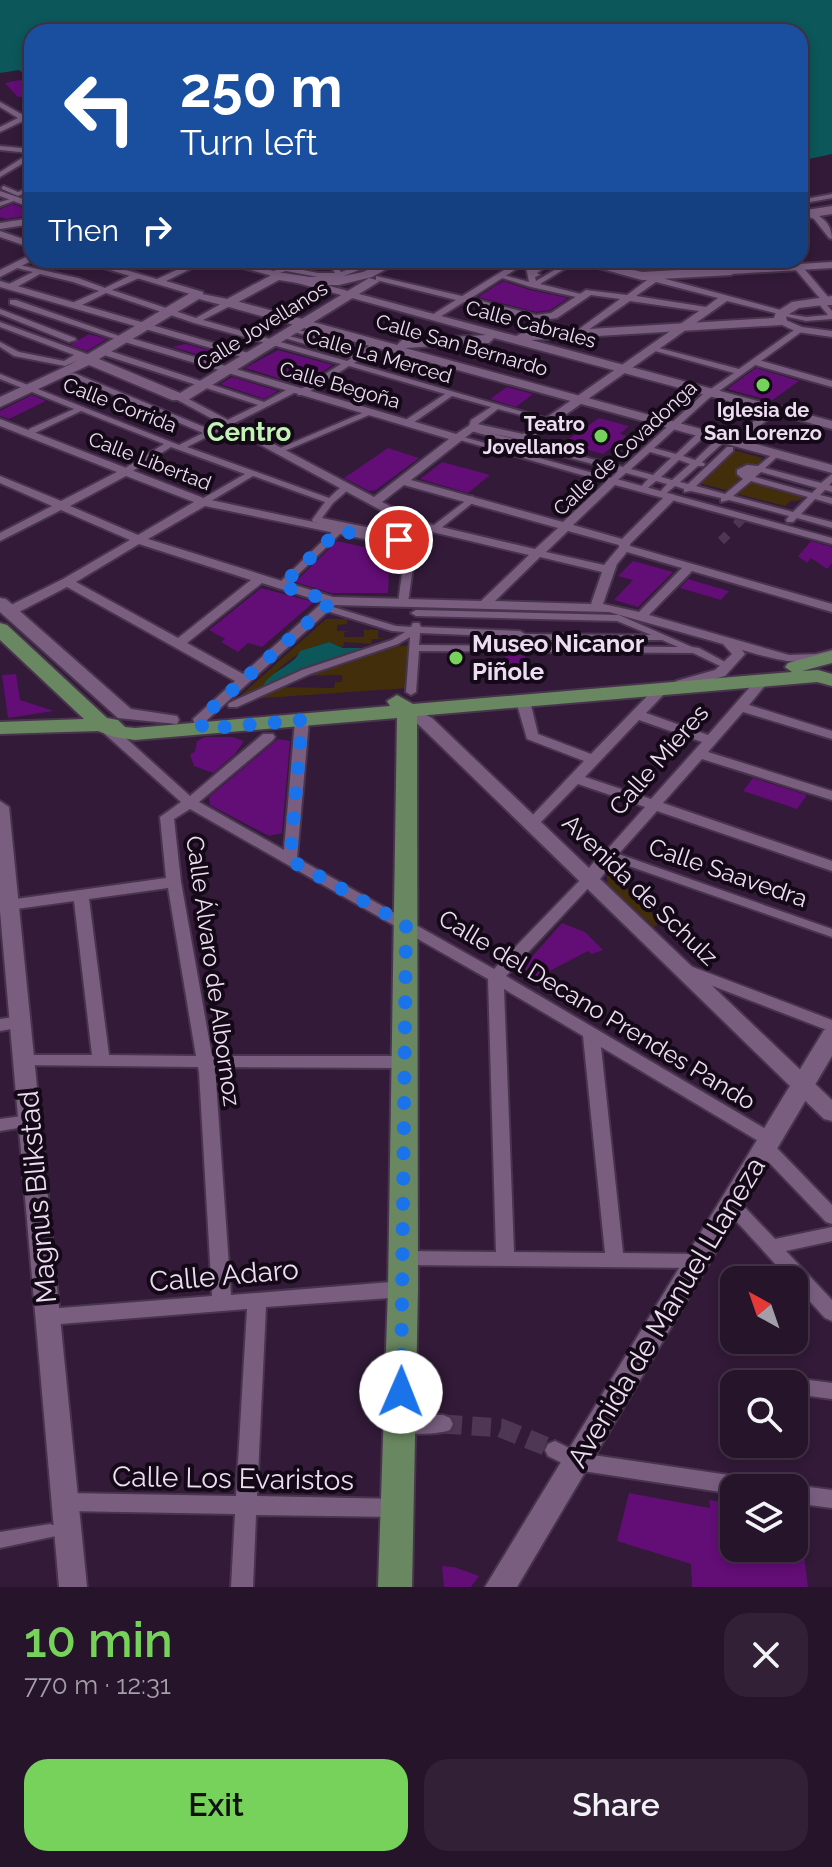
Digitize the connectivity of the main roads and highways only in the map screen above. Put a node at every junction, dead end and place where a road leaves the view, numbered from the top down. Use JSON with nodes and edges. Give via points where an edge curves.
{"nodes":[{"id":1,"x":832,"y":210,"type":"edge"},
{"id":2,"x":808,"y":213,"type":"edge"},
{"id":3,"x":383,"y":268,"type":"edge"},
{"id":4,"x":395,"y":268,"type":"edge"},
{"id":5,"x":605,"y":268,"type":"edge"},
{"id":6,"x":713,"y":268,"type":"edge"},
{"id":7,"x":340,"y":278,"type":"junction"},
{"id":8,"x":349,"y":296,"type":"junction"},
{"id":9,"x":85,"y":361,"type":"junction"},
{"id":10,"x":1,"y":389,"type":"edge"},
{"id":11,"x":2,"y":614,"type":"edge"},
{"id":12,"x":832,"y":655,"type":"edge"},
{"id":13,"x":819,"y":674,"type":"edge"},
{"id":14,"x":769,"y":675,"type":"junction"},
{"id":15,"x":410,"y":706,"type":"junction"},
{"id":16,"x":173,"y":720,"type":"junction"},
{"id":17,"x":201,"y":724,"type":"junction"},
{"id":18,"x":103,"y":725,"type":"junction"},
{"id":19,"x":0,"y":728,"type":"edge"},
{"id":20,"x":832,"y":1036,"type":"edge"},
{"id":21,"x":395,"y":1587,"type":"edge"},
{"id":22,"x":500,"y":1587,"type":"edge"}],
"edges":[{"from":1,"to":2,"type":"main road"},
{"from":3,"to":7,"type":"main road"},
{"from":4,"to":8,"type":"main road","name":"Calle Jovellanos"},
{"from":5,"to":6,"type":"main road","via":[[652,277]]},
{"from":7,"to":8,"type":"main road","via":[[336,287]]},
{"from":7,"to":9,"type":"main road","name":"Calle San Bernardo","via":[[303,281],[279,272],[229,303],[200,294]]},
{"from":8,"to":9,"type":"main road","name":"Calle Jovellanos","via":[[293,334],[177,397]]},
{"from":9,"to":10,"type":"main road","via":[[26,388]]},
{"from":11,"to":16,"type":"main road","via":[[125,714]]},
{"from":11,"to":18,"type":"main road"},
{"from":12,"to":13,"type":"main road"},
{"from":13,"to":14,"type":"main road"},
{"from":14,"to":15,"type":"main road","via":[[661,690]]},
{"from":14,"to":15,"type":"main road","via":[[721,668]]},
{"from":15,"to":17,"type":"main road"},
{"from":15,"to":17,"type":"main road","via":[[302,720]]},
{"from":15,"to":21,"type":"main road"},
{"from":16,"to":17,"type":"main road"},
{"from":16,"to":18,"type":"main road"},
{"from":17,"to":18,"type":"main road","via":[[135,734]]},
{"from":18,"to":19,"type":"main road"},
{"from":20,"to":22,"type":"main road","name":"Avenida de Manuel Llaneza","via":[[697,1261],[566,1456]]}]}
